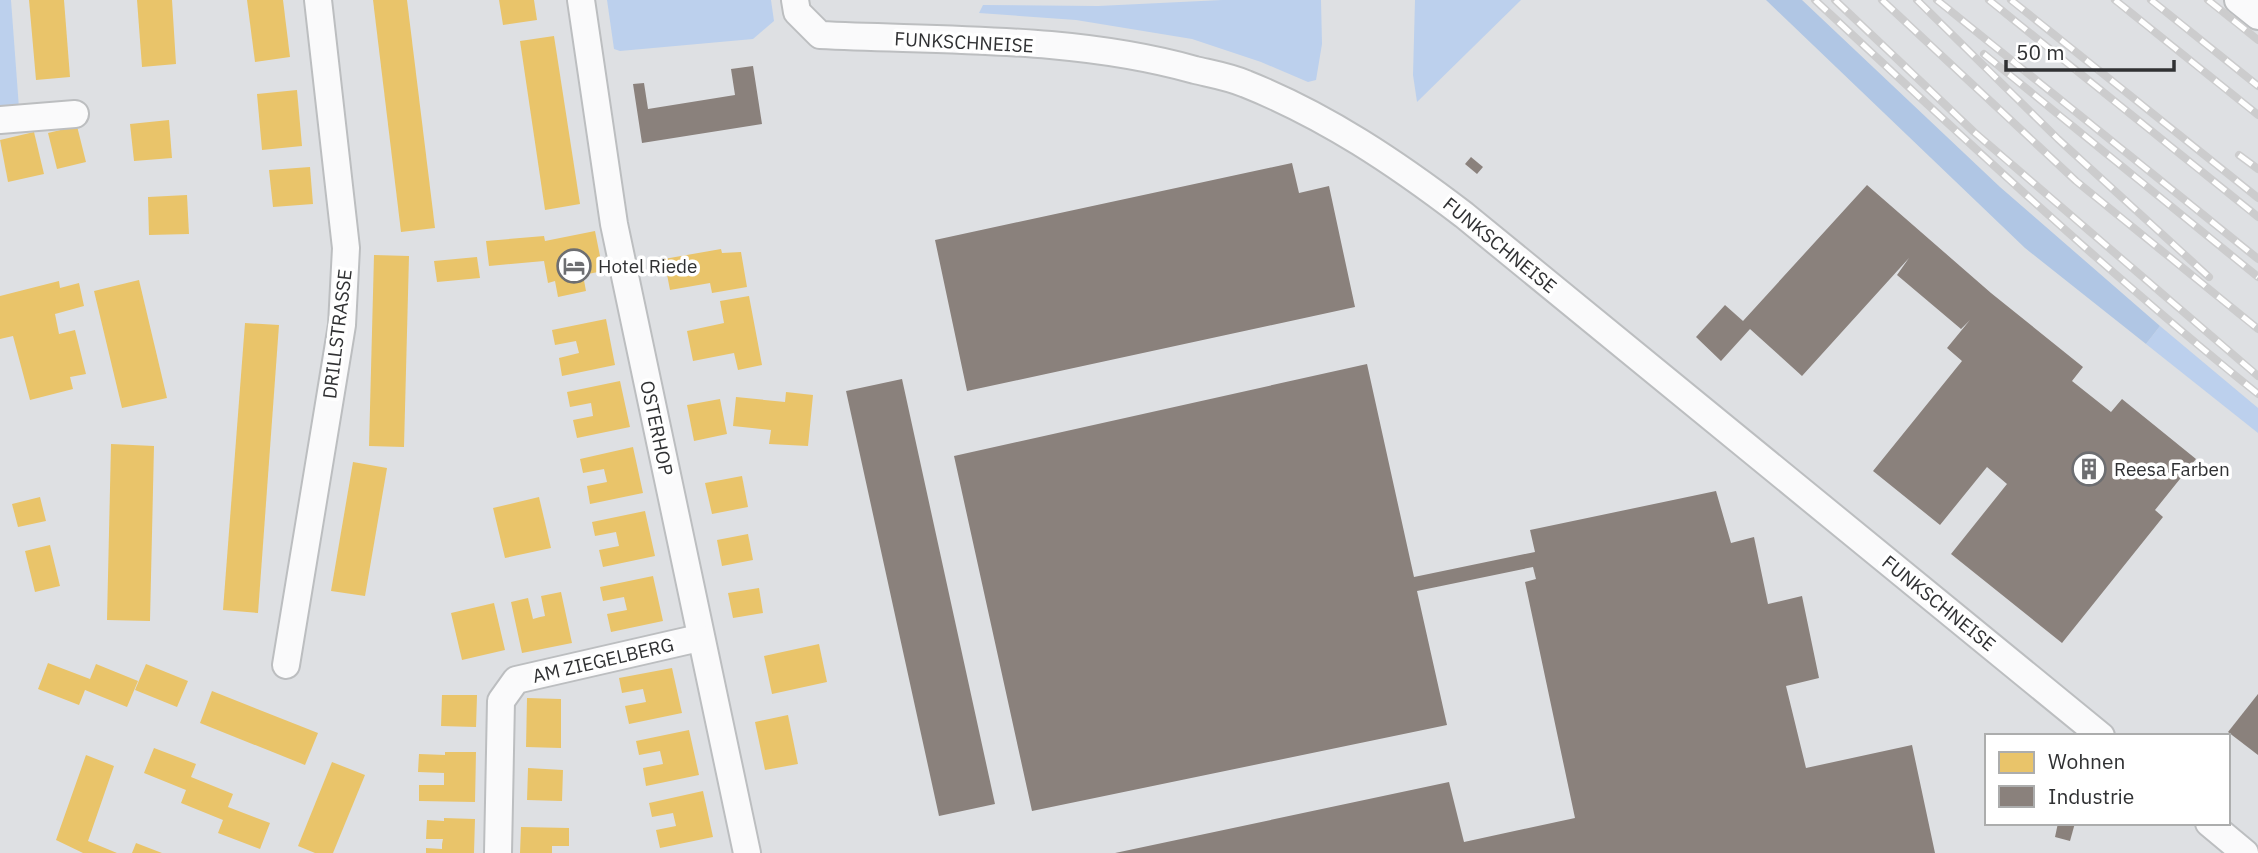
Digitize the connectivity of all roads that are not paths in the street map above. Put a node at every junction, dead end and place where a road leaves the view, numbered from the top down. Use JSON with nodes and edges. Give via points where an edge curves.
{"nodes":[{"id":1,"x":318,"y":0,"type":"edge"},
{"id":2,"x":581,"y":0,"type":"edge"},
{"id":3,"x":795,"y":0,"type":"edge"},
{"id":4,"x":2238,"y":0,"type":"edge"},
{"id":5,"x":2258,"y":16,"type":"edge"},
{"id":6,"x":75,"y":114,"type":"dead end"},
{"id":7,"x":0,"y":120,"type":"edge"},
{"id":8,"x":699,"y":638,"type":"junction"},
{"id":9,"x":286,"y":665,"type":"dead end"},
{"id":10,"x":2099,"y":734,"type":"edge"},
{"id":11,"x":2210,"y":825,"type":"edge"},
{"id":12,"x":498,"y":853,"type":"edge"},
{"id":13,"x":747,"y":853,"type":"edge"},
{"id":14,"x":2245,"y":853,"type":"edge"}],
"edges":[{"from":1,"to":9,"type":"street","name":"DRILLSTRASSE","via":[[346,248],[342,325]]},
{"from":2,"to":8,"type":"street","name":"OSTERHOP","via":[[614,224]]},
{"from":3,"to":10,"type":"street","name":"FUNKSCHNEISE","via":[[797,12],[820,34],[1087,48],[1150,58],[1244,83],[1332,123],[1464,215]]},
{"from":4,"to":5,"type":"street"},
{"from":6,"to":7,"type":"street"},
{"from":8,"to":12,"type":"street","name":"AM ZIEGELBERG","via":[[516,680],[501,701]]},
{"from":8,"to":13,"type":"street","name":"OSTERHOP"},
{"from":11,"to":14,"type":"street"}]}
